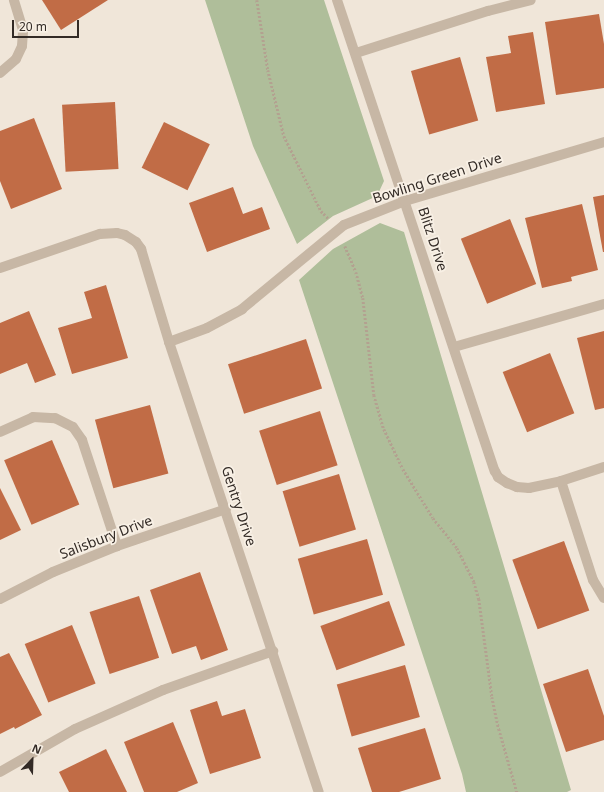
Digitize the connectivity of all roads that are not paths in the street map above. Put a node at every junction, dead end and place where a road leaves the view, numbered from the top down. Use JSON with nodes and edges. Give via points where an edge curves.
{"nodes":[{"id":1,"x":14,"y":0,"type":"edge"},
{"id":2,"x":338,"y":0,"type":"edge"},
{"id":3,"x":531,"y":0,"type":"edge"},
{"id":4,"x":356,"y":53,"type":"junction"},
{"id":5,"x":0,"y":73,"type":"edge"},
{"id":6,"x":604,"y":142,"type":"edge"},
{"id":7,"x":405,"y":200,"type":"junction"},
{"id":8,"x":0,"y":268,"type":"edge"},
{"id":9,"x":604,"y":304,"type":"edge"},
{"id":10,"x":169,"y":342,"type":"junction"},
{"id":11,"x":454,"y":347,"type":"junction"},
{"id":12,"x":0,"y":432,"type":"edge"},
{"id":13,"x":604,"y":467,"type":"edge"},
{"id":14,"x":561,"y":481,"type":"junction"},
{"id":15,"x":226,"y":509,"type":"junction"},
{"id":16,"x":117,"y":546,"type":"junction"},
{"id":17,"x":604,"y":598,"type":"edge"},
{"id":18,"x":0,"y":599,"type":"edge"},
{"id":19,"x":273,"y":651,"type":"junction"},
{"id":20,"x":0,"y":772,"type":"edge"},
{"id":21,"x":319,"y":792,"type":"edge"}],
"edges":[{"from":1,"to":5,"type":"street","via":[[23,30],[22,46],[16,59]]},
{"from":2,"to":4,"type":"street","name":"Blitz Drive"},
{"from":3,"to":4,"type":"street"},
{"from":4,"to":7,"type":"street","name":"Blitz Drive"},
{"from":6,"to":7,"type":"street","name":"Bowling Green Drive"},
{"from":7,"to":10,"type":"street","name":"Bowling Green Drive","via":[[339,229],[242,309],[207,328]]},
{"from":7,"to":11,"type":"street","name":"Blitz Drive"},
{"from":8,"to":10,"type":"street","name":"Gentry Drive","via":[[100,234],[125,235],[141,249]]},
{"from":9,"to":11,"type":"street"},
{"from":10,"to":15,"type":"street","name":"Gentry Drive"},
{"from":11,"to":14,"type":"street","name":"Blitz Drive","via":[[498,476],[507,483],[530,488]]},
{"from":12,"to":16,"type":"street","via":[[33,417],[55,418],[73,426],[82,440]]},
{"from":13,"to":14,"type":"street"},
{"from":14,"to":17,"type":"street","via":[[593,580]]},
{"from":15,"to":16,"type":"street","name":"Salisbury Drive"},
{"from":15,"to":19,"type":"street","name":"Gentry Drive"},
{"from":16,"to":18,"type":"street","name":"Salisbury Drive","via":[[54,572]]},
{"from":19,"to":20,"type":"street","via":[[163,690],[75,729]]},
{"from":19,"to":21,"type":"street","name":"Gentry Drive"}]}
